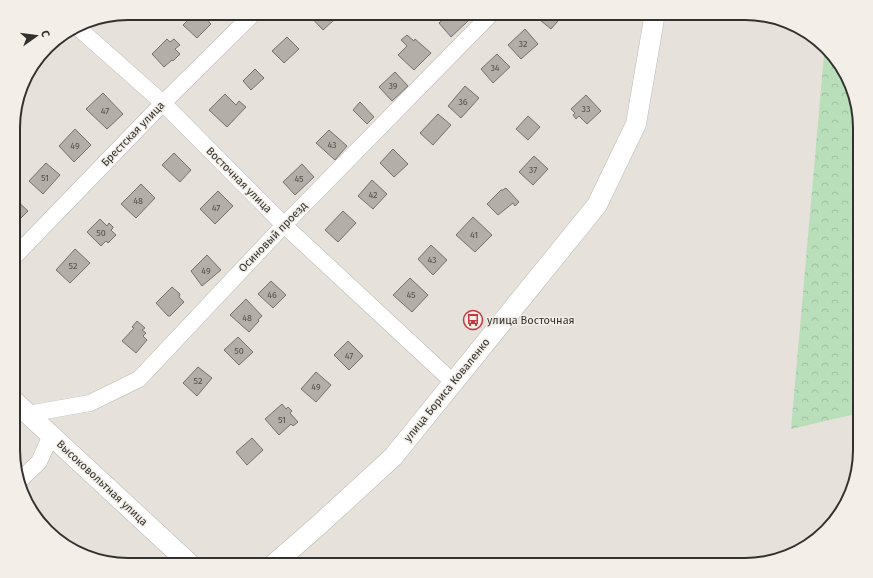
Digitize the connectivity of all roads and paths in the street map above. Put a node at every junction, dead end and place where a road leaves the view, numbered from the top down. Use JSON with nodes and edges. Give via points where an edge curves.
{"nodes":[{"id":1,"x":247,"y":20,"type":"edge"},
{"id":2,"x":485,"y":20,"type":"edge"},
{"id":3,"x":654,"y":20,"type":"edge"},
{"id":4,"x":81,"y":31,"type":"edge"},
{"id":5,"x":163,"y":103,"type":"junction"},
{"id":6,"x":284,"y":225,"type":"junction"},
{"id":7,"x":20,"y":251,"type":"edge"},
{"id":8,"x":454,"y":383,"type":"junction"},
{"id":9,"x":20,"y":407,"type":"edge"},
{"id":10,"x":28,"y":414,"type":"junction"},
{"id":11,"x":50,"y":435,"type":"junction"},
{"id":12,"x":24,"y":477,"type":"edge"},
{"id":13,"x":183,"y":558,"type":"edge"},
{"id":14,"x":281,"y":558,"type":"edge"}],
"edges":[{"from":1,"to":5,"type":"street","name":"Брестская улица"},
{"from":2,"to":6,"type":"street","name":"Осиновый проезд"},
{"from":3,"to":8,"type":"street","name":"улица Бориса Коваленко","via":[[636,124],[597,205]]},
{"from":4,"to":5,"type":"street","name":"Восточная улица"},
{"from":5,"to":6,"type":"street","name":"Восточная улица"},
{"from":5,"to":7,"type":"street","name":"Брестская улица"},
{"from":6,"to":8,"type":"street","name":"Восточная улица"},
{"from":6,"to":10,"type":"street","name":"Осиновый проезд","via":[[139,379],[90,403]]},
{"from":8,"to":14,"type":"street","name":"улица Бориса Коваленко","via":[[393,457]]},
{"from":9,"to":10,"type":"street","name":"Высоковольтная улица"},
{"from":10,"to":11,"type":"street","name":"Высоковольтная улица"},
{"from":11,"to":12,"type":"street","via":[[39,462]]},
{"from":11,"to":13,"type":"street","name":"Высоковольтная улица"}]}
